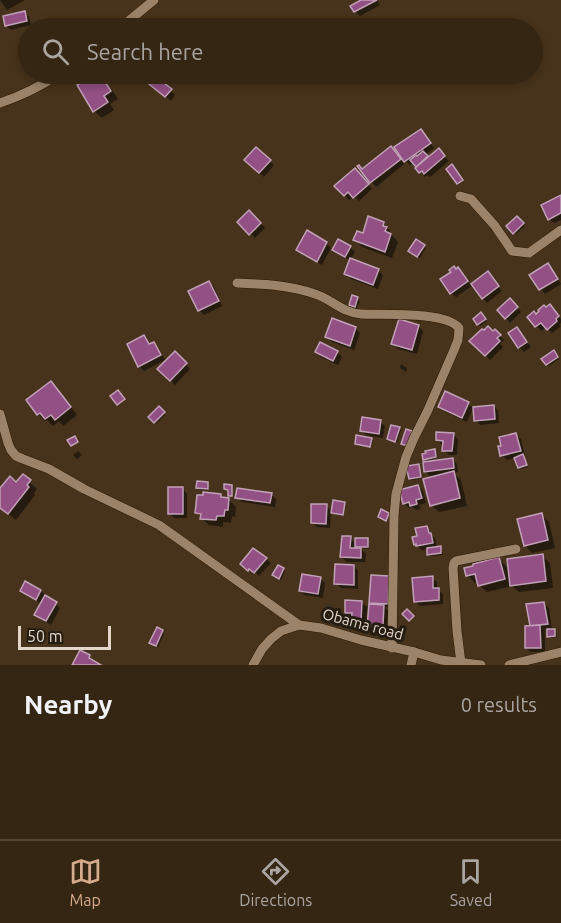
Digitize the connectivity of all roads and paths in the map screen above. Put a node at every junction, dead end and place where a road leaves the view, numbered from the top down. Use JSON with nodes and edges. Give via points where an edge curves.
{"nodes":[{"id":1,"x":153,"y":0,"type":"edge"},
{"id":2,"x":132,"y":18,"type":"edge"},
{"id":3,"x":44,"y":84,"type":"edge"},
{"id":4,"x":0,"y":103,"type":"edge"},
{"id":5,"x":460,"y":195,"type":"dead end"},
{"id":6,"x":561,"y":230,"type":"edge"},
{"id":7,"x":237,"y":283,"type":"dead end"},
{"id":8,"x":0,"y":414,"type":"edge"},
{"id":9,"x":516,"y":549,"type":"dead end"},
{"id":10,"x":298,"y":625,"type":"junction"},
{"id":11,"x":392,"y":648,"type":"junction"},
{"id":12,"x":414,"y":652,"type":"junction"},
{"id":13,"x":561,"y":652,"type":"edge"},
{"id":14,"x":462,"y":663,"type":"junction"},
{"id":15,"x":253,"y":665,"type":"edge"},
{"id":16,"x":411,"y":665,"type":"edge"},
{"id":17,"x":481,"y":665,"type":"edge"},
{"id":18,"x":509,"y":665,"type":"edge"}],
"edges":[{"from":1,"to":2,"type":"street"},
{"from":3,"to":4,"type":"street"},
{"from":5,"to":6,"type":"street","via":[[471,199],[512,251],[529,253]]},
{"from":7,"to":11,"type":"street","via":[[317,294],[359,314],[432,317],[458,325],[458,340],[406,457],[396,494]]},
{"from":8,"to":10,"type":"street","via":[[16,456],[159,525]]},
{"from":9,"to":14,"type":"street","via":[[454,563]]},
{"from":10,"to":11,"type":"street","name":"Obama road"},
{"from":10,"to":15,"type":"street","name":"Obama road","via":[[271,639]]},
{"from":11,"to":12,"type":"street","name":"Obama road"},
{"from":12,"to":14,"type":"street","name":"Obama road"},
{"from":12,"to":16,"type":"street"},
{"from":13,"to":18,"type":"street"},
{"from":14,"to":17,"type":"street","name":"Obama road"}]}
